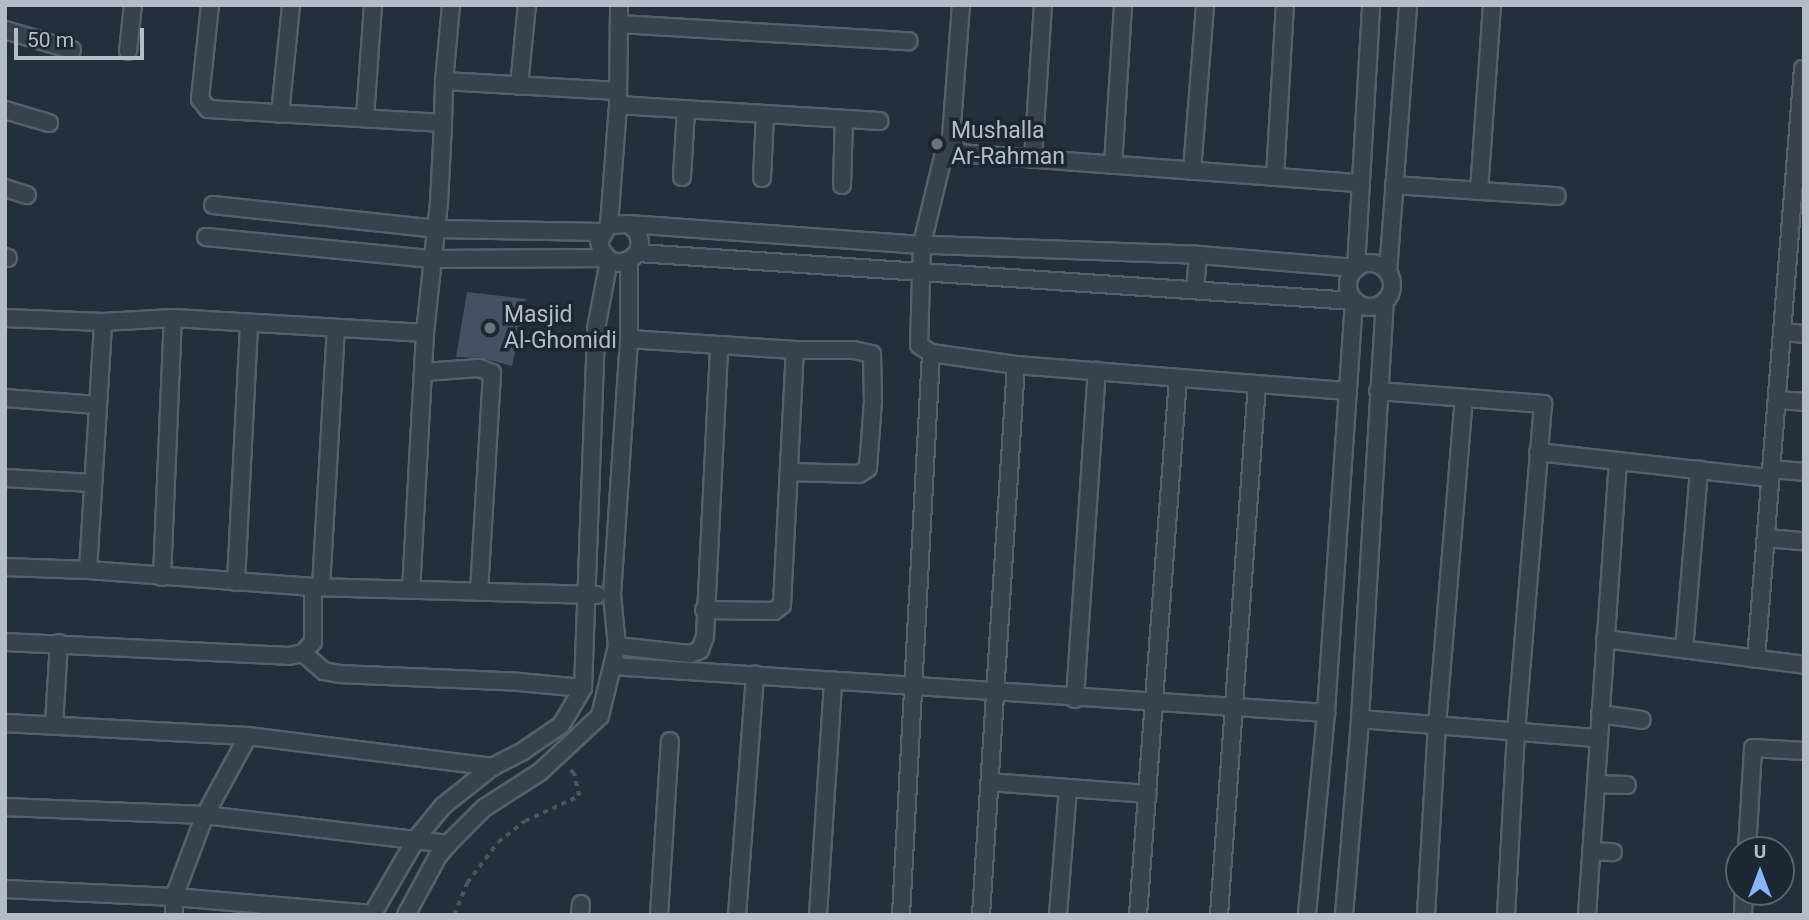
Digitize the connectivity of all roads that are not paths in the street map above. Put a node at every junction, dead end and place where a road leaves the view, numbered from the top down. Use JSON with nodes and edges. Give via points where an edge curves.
{"nodes":[{"id":1,"x":133,"y":5,"type":"edge"},
{"id":2,"x":210,"y":5,"type":"edge"},
{"id":3,"x":291,"y":5,"type":"edge"},
{"id":4,"x":373,"y":5,"type":"edge"},
{"id":5,"x":451,"y":5,"type":"edge"},
{"id":6,"x":527,"y":5,"type":"edge"},
{"id":7,"x":619,"y":5,"type":"edge"},
{"id":8,"x":961,"y":5,"type":"edge"},
{"id":9,"x":1042,"y":5,"type":"edge"},
{"id":10,"x":1124,"y":5,"type":"edge"},
{"id":11,"x":1205,"y":5,"type":"edge"},
{"id":12,"x":1285,"y":5,"type":"edge"},
{"id":13,"x":1371,"y":5,"type":"edge"},
{"id":14,"x":1408,"y":5,"type":"edge"},
{"id":15,"x":1492,"y":5,"type":"edge"},
{"id":16,"x":619,"y":23,"type":"junction"},
{"id":17,"x":5,"y":30,"type":"edge"},
{"id":18,"x":909,"y":41,"type":"dead end"},
{"id":19,"x":72,"y":50,"type":"dead end"},
{"id":20,"x":128,"y":51,"type":"dead end"},
{"id":21,"x":1803,"y":69,"type":"edge"},
{"id":22,"x":444,"y":81,"type":"junction"},
{"id":23,"x":519,"y":86,"type":"junction"},
{"id":24,"x":618,"y":98,"type":"junction"},
{"id":25,"x":686,"y":109,"type":"junction"},
{"id":26,"x":5,"y":110,"type":"edge"},
{"id":27,"x":281,"y":114,"type":"junction"},
{"id":28,"x":765,"y":114,"type":"junction"},
{"id":29,"x":365,"y":117,"type":"junction"},
{"id":30,"x":844,"y":119,"type":"junction"},
{"id":31,"x":880,"y":121,"type":"dead end"},
{"id":32,"x":49,"y":123,"type":"dead end"},
{"id":33,"x":443,"y":123,"type":"junction"},
{"id":34,"x":954,"y":147,"type":"junction"},
{"id":35,"x":1033,"y":159,"type":"junction"},
{"id":36,"x":1113,"y":165,"type":"junction"},
{"id":37,"x":1192,"y":171,"type":"junction"},
{"id":38,"x":682,"y":177,"type":"dead end"},
{"id":39,"x":1275,"y":177,"type":"junction"},
{"id":40,"x":762,"y":178,"type":"dead end"},
{"id":41,"x":1360,"y":183,"type":"junction"},
{"id":42,"x":842,"y":185,"type":"dead end"},
{"id":43,"x":1394,"y":185,"type":"junction"},
{"id":44,"x":5,"y":188,"type":"edge"},
{"id":45,"x":1479,"y":191,"type":"junction"},
{"id":46,"x":27,"y":195,"type":"dead end"},
{"id":47,"x":1557,"y":196,"type":"dead end"},
{"id":48,"x":213,"y":205,"type":"dead end"},
{"id":49,"x":628,"y":224,"type":"junction"},
{"id":50,"x":606,"y":228,"type":"junction"},
{"id":51,"x":437,"y":229,"type":"junction"},
{"id":52,"x":496,"y":230,"type":"junction"},
{"id":53,"x":206,"y":237,"type":"dead end"},
{"id":54,"x":922,"y":244,"type":"junction"},
{"id":55,"x":1198,"y":255,"type":"junction"},
{"id":56,"x":633,"y":257,"type":"junction"},
{"id":57,"x":496,"y":258,"type":"junction"},
{"id":58,"x":432,"y":259,"type":"junction"},
{"id":59,"x":608,"y":259,"type":"junction"},
{"id":60,"x":1796,"y":264,"type":"edge"},
{"id":61,"x":1356,"y":268,"type":"junction"},
{"id":62,"x":922,"y":272,"type":"junction"},
{"id":63,"x":1388,"y":272,"type":"junction"},
{"id":64,"x":1195,"y":290,"type":"junction"},
{"id":65,"x":1354,"y":302,"type":"junction"},
{"id":66,"x":1385,"y":302,"type":"junction"},
{"id":67,"x":5,"y":318,"type":"edge"},
{"id":68,"x":173,"y":318,"type":"junction"},
{"id":69,"x":103,"y":322,"type":"junction"},
{"id":70,"x":249,"y":323,"type":"junction"},
{"id":71,"x":336,"y":328,"type":"junction"},
{"id":72,"x":1782,"y":332,"type":"junction"},
{"id":73,"x":425,"y":333,"type":"junction"},
{"id":74,"x":1804,"y":334,"type":"edge"},
{"id":75,"x":629,"y":339,"type":"junction"},
{"id":76,"x":719,"y":346,"type":"junction"},
{"id":77,"x":795,"y":350,"type":"junction"},
{"id":78,"x":930,"y":353,"type":"junction"},
{"id":79,"x":1016,"y":365,"type":"junction"},
{"id":80,"x":1097,"y":371,"type":"junction"},
{"id":81,"x":424,"y":372,"type":"junction"},
{"id":82,"x":1178,"y":377,"type":"junction"},
{"id":83,"x":1257,"y":384,"type":"junction"},
{"id":84,"x":1349,"y":391,"type":"junction"},
{"id":85,"x":1378,"y":391,"type":"junction"},
{"id":86,"x":5,"y":398,"type":"edge"},
{"id":87,"x":1464,"y":398,"type":"junction"},
{"id":88,"x":1777,"y":400,"type":"junction"},
{"id":89,"x":1804,"y":402,"type":"edge"},
{"id":90,"x":97,"y":405,"type":"junction"},
{"id":91,"x":1346,"y":421,"type":"junction"},
{"id":92,"x":1376,"y":423,"type":"junction"},
{"id":93,"x":1538,"y":453,"type":"junction"},
{"id":94,"x":1618,"y":461,"type":"junction"},
{"id":95,"x":1699,"y":470,"type":"junction"},
{"id":96,"x":790,"y":472,"type":"junction"},
{"id":97,"x":1804,"y":472,"type":"edge"},
{"id":98,"x":1771,"y":473,"type":"junction"},
{"id":99,"x":5,"y":478,"type":"edge"},
{"id":100,"x":92,"y":484,"type":"junction"},
{"id":101,"x":1766,"y":538,"type":"junction"},
{"id":102,"x":1804,"y":541,"type":"edge"},
{"id":103,"x":5,"y":567,"type":"edge"},
{"id":104,"x":88,"y":570,"type":"junction"},
{"id":105,"x":162,"y":577,"type":"junction"},
{"id":106,"x":236,"y":582,"type":"junction"},
{"id":107,"x":317,"y":587,"type":"junction"},
{"id":108,"x":411,"y":589,"type":"junction"},
{"id":109,"x":479,"y":592,"type":"junction"},
{"id":110,"x":588,"y":595,"type":"junction"},
{"id":111,"x":612,"y":596,"type":"junction"},
{"id":112,"x":704,"y":610,"type":"junction"},
{"id":113,"x":1605,"y":639,"type":"junction"},
{"id":114,"x":5,"y":642,"type":"edge"},
{"id":115,"x":59,"y":643,"type":"junction"},
{"id":116,"x":617,"y":646,"type":"junction"},
{"id":117,"x":1684,"y":649,"type":"junction"},
{"id":118,"x":303,"y":653,"type":"junction"},
{"id":119,"x":1756,"y":659,"type":"junction"},
{"id":120,"x":1804,"y":665,"type":"edge"},
{"id":121,"x":612,"y":666,"type":"junction"},
{"id":122,"x":755,"y":675,"type":"junction"},
{"id":123,"x":833,"y":680,"type":"junction"},
{"id":124,"x":915,"y":687,"type":"junction"},
{"id":125,"x":583,"y":688,"type":"junction"},
{"id":126,"x":995,"y":692,"type":"junction"},
{"id":127,"x":1075,"y":699,"type":"junction"},
{"id":128,"x":1155,"y":704,"type":"junction"},
{"id":129,"x":1234,"y":709,"type":"junction"},
{"id":130,"x":1326,"y":713,"type":"junction"},
{"id":131,"x":1600,"y":714,"type":"junction"},
{"id":132,"x":1360,"y":719,"type":"junction"},
{"id":133,"x":1642,"y":720,"type":"dead end"},
{"id":134,"x":5,"y":723,"type":"edge"},
{"id":135,"x":54,"y":724,"type":"junction"},
{"id":136,"x":1437,"y":725,"type":"junction"},
{"id":137,"x":1516,"y":731,"type":"junction"},
{"id":138,"x":248,"y":736,"type":"junction"},
{"id":139,"x":1598,"y":738,"type":"junction"},
{"id":140,"x":670,"y":741,"type":"dead end"},
{"id":141,"x":1804,"y":751,"type":"edge"},
{"id":142,"x":492,"y":767,"type":"junction"},
{"id":143,"x":990,"y":782,"type":"junction"},
{"id":144,"x":1595,"y":783,"type":"junction"},
{"id":145,"x":1627,"y":785,"type":"dead end"},
{"id":146,"x":1068,"y":789,"type":"junction"},
{"id":147,"x":1148,"y":794,"type":"junction"},
{"id":148,"x":5,"y":807,"type":"edge"},
{"id":149,"x":205,"y":815,"type":"junction"},
{"id":150,"x":1748,"y":836,"type":"edge"},
{"id":151,"x":416,"y":839,"type":"junction"},
{"id":152,"x":448,"y":844,"type":"junction"},
{"id":153,"x":1591,"y":851,"type":"junction"},
{"id":154,"x":1613,"y":852,"type":"dead end"},
{"id":155,"x":5,"y":889,"type":"edge"},
{"id":156,"x":174,"y":897,"type":"junction"},
{"id":157,"x":372,"y":914,"type":"edge"},
{"id":158,"x":174,"y":915,"type":"edge"},
{"id":159,"x":406,"y":915,"type":"edge"},
{"id":160,"x":659,"y":915,"type":"edge"},
{"id":161,"x":737,"y":915,"type":"edge"},
{"id":162,"x":818,"y":915,"type":"edge"},
{"id":163,"x":901,"y":915,"type":"edge"},
{"id":164,"x":981,"y":915,"type":"edge"},
{"id":165,"x":1058,"y":915,"type":"edge"},
{"id":166,"x":1138,"y":915,"type":"edge"},
{"id":167,"x":1219,"y":915,"type":"edge"},
{"id":168,"x":1307,"y":915,"type":"edge"},
{"id":169,"x":1344,"y":915,"type":"edge"},
{"id":170,"x":1426,"y":915,"type":"edge"},
{"id":171,"x":1506,"y":915,"type":"edge"},
{"id":172,"x":1587,"y":915,"type":"edge"}],
"edges":[{"from":1,"to":20,"type":"street"},
{"from":2,"to":27,"type":"street","via":[[200,99],[208,108]]},
{"from":3,"to":27,"type":"street"},
{"from":4,"to":29,"type":"street"},
{"from":5,"to":22,"type":"street"},
{"from":6,"to":23,"type":"street"},
{"from":7,"to":16,"type":"street"},
{"from":8,"to":34,"type":"street"},
{"from":9,"to":35,"type":"street"},
{"from":10,"to":36,"type":"street"},
{"from":11,"to":37,"type":"street"},
{"from":12,"to":39,"type":"street"},
{"from":13,"to":41,"type":"street"},
{"from":14,"to":43,"type":"street"},
{"from":15,"to":45,"type":"street"},
{"from":16,"to":18,"type":"street"},
{"from":16,"to":24,"type":"street"},
{"from":17,"to":19,"type":"street"},
{"from":21,"to":60,"type":"street"},
{"from":22,"to":23,"type":"street"},
{"from":22,"to":33,"type":"street"},
{"from":23,"to":24,"type":"street"},
{"from":24,"to":25,"type":"street"},
{"from":24,"to":50,"type":"street"},
{"from":25,"to":28,"type":"street"},
{"from":25,"to":38,"type":"street"},
{"from":26,"to":32,"type":"street"},
{"from":27,"to":29,"type":"street"},
{"from":28,"to":30,"type":"street"},
{"from":28,"to":40,"type":"street"},
{"from":29,"to":33,"type":"street"},
{"from":30,"to":31,"type":"street"},
{"from":30,"to":42,"type":"street"},
{"from":33,"to":51,"type":"street"},
{"from":34,"to":35,"type":"street","via":[[958,153]]},
{"from":34,"to":54,"type":"street","via":[[943,157]]},
{"from":35,"to":36,"type":"street"},
{"from":36,"to":37,"type":"street"},
{"from":37,"to":39,"type":"street"},
{"from":39,"to":41,"type":"street"},
{"from":41,"to":61,"type":"street"},
{"from":43,"to":45,"type":"street"},
{"from":43,"to":63,"type":"street"},
{"from":44,"to":46,"type":"street"},
{"from":45,"to":47,"type":"street"},
{"from":48,"to":51,"type":"street"},
{"from":49,"to":50,"type":"street","via":[[619,222]]},
{"from":49,"to":54,"type":"street"},
{"from":49,"to":56,"type":"street","via":[[637,231],[640,242]]},
{"from":50,"to":52,"type":"street"},
{"from":50,"to":59,"type":"street","via":[[601,250]]},
{"from":51,"to":52,"type":"street"},
{"from":51,"to":58,"type":"street"},
{"from":52,"to":57,"type":"street"},
{"from":53,"to":58,"type":"street"},
{"from":54,"to":55,"type":"street"},
{"from":54,"to":62,"type":"street"},
{"from":55,"to":61,"type":"street"},
{"from":55,"to":64,"type":"street"},
{"from":56,"to":59,"type":"street","via":[[619,263]]},
{"from":56,"to":62,"type":"street"},
{"from":56,"to":75,"type":"street"},
{"from":57,"to":58,"type":"street"},
{"from":57,"to":59,"type":"street"},
{"from":58,"to":73,"type":"street"},
{"from":59,"to":110,"type":"street","via":[[596,329]]},
{"from":60,"to":72,"type":"street"},
{"from":61,"to":63,"type":"street","via":[[1376,264]]},
{"from":61,"to":65,"type":"street","via":[[1348,286]]},
{"from":62,"to":64,"type":"street"},
{"from":62,"to":78,"type":"street","via":[[919,345]]},
{"from":63,"to":66,"type":"street","via":[[1392,287]]},
{"from":64,"to":65,"type":"street"},
{"from":65,"to":66,"type":"street","via":[[1370,307]]},
{"from":65,"to":84,"type":"street"},
{"from":66,"to":85,"type":"street"},
{"from":67,"to":69,"type":"street"},
{"from":68,"to":69,"type":"street"},
{"from":68,"to":70,"type":"street"},
{"from":68,"to":105,"type":"street"},
{"from":69,"to":90,"type":"street"},
{"from":70,"to":71,"type":"street"},
{"from":70,"to":106,"type":"street"},
{"from":71,"to":73,"type":"street"},
{"from":71,"to":107,"type":"street"},
{"from":72,"to":74,"type":"street"},
{"from":72,"to":88,"type":"street"},
{"from":73,"to":81,"type":"street"},
{"from":75,"to":76,"type":"street"},
{"from":75,"to":111,"type":"street"},
{"from":76,"to":77,"type":"street"},
{"from":76,"to":112,"type":"street"},
{"from":77,"to":96,"type":"street"},
{"from":77,"to":96,"type":"street","via":[[872,354],[873,401],[864,472]]},
{"from":78,"to":79,"type":"street"},
{"from":78,"to":124,"type":"street"},
{"from":79,"to":80,"type":"street"},
{"from":79,"to":126,"type":"street"},
{"from":80,"to":82,"type":"street"},
{"from":80,"to":127,"type":"street"},
{"from":81,"to":108,"type":"street"},
{"from":81,"to":109,"type":"street","via":[[479,368],[492,373]]},
{"from":82,"to":83,"type":"street"},
{"from":82,"to":128,"type":"street"},
{"from":83,"to":84,"type":"street"},
{"from":83,"to":129,"type":"street"},
{"from":84,"to":91,"type":"street"},
{"from":85,"to":87,"type":"street"},
{"from":85,"to":92,"type":"street"},
{"from":86,"to":90,"type":"street"},
{"from":87,"to":93,"type":"street","via":[[1543,404]]},
{"from":87,"to":136,"type":"street"},
{"from":88,"to":89,"type":"street"},
{"from":88,"to":98,"type":"street"},
{"from":90,"to":100,"type":"street"},
{"from":91,"to":92,"type":"street"},
{"from":91,"to":130,"type":"street"},
{"from":92,"to":132,"type":"street"},
{"from":93,"to":94,"type":"street"},
{"from":93,"to":137,"type":"street"},
{"from":94,"to":95,"type":"street"},
{"from":94,"to":113,"type":"street"},
{"from":95,"to":98,"type":"street"},
{"from":95,"to":117,"type":"street"},
{"from":96,"to":112,"type":"street","via":[[779,609]]},
{"from":97,"to":98,"type":"street"},
{"from":98,"to":101,"type":"street"},
{"from":99,"to":100,"type":"street"},
{"from":100,"to":104,"type":"street"},
{"from":101,"to":102,"type":"street"},
{"from":101,"to":119,"type":"street"},
{"from":103,"to":104,"type":"street"},
{"from":104,"to":105,"type":"street"},
{"from":105,"to":106,"type":"street"},
{"from":106,"to":107,"type":"street"},
{"from":107,"to":108,"type":"street"},
{"from":107,"to":118,"type":"street","via":[[313,642]]},
{"from":108,"to":109,"type":"street"},
{"from":109,"to":110,"type":"street"},
{"from":110,"to":111,"type":"street"},
{"from":110,"to":125,"type":"street"},
{"from":111,"to":116,"type":"street"},
{"from":112,"to":116,"type":"street","via":[[705,636],[695,653]]},
{"from":113,"to":117,"type":"street"},
{"from":113,"to":131,"type":"street"},
{"from":114,"to":115,"type":"street"},
{"from":115,"to":118,"type":"street","via":[[289,656]]},
{"from":115,"to":135,"type":"street"},
{"from":116,"to":121,"type":"street"},
{"from":117,"to":119,"type":"street"},
{"from":118,"to":125,"type":"street","via":[[324,671],[339,674]]},
{"from":119,"to":120,"type":"street"},
{"from":121,"to":122,"type":"street"},
{"from":121,"to":152,"type":"street","via":[[600,716],[540,772],[484,808]]},
{"from":122,"to":123,"type":"street"},
{"from":122,"to":161,"type":"street"},
{"from":123,"to":124,"type":"street"},
{"from":123,"to":162,"type":"street"},
{"from":124,"to":126,"type":"street"},
{"from":124,"to":163,"type":"street"},
{"from":125,"to":142,"type":"street","via":[[561,725]]},
{"from":126,"to":127,"type":"street"},
{"from":126,"to":143,"type":"street"},
{"from":127,"to":128,"type":"street"},
{"from":128,"to":129,"type":"street"},
{"from":128,"to":147,"type":"street"},
{"from":129,"to":130,"type":"street"},
{"from":129,"to":167,"type":"street"},
{"from":130,"to":168,"type":"street"},
{"from":131,"to":133,"type":"street"},
{"from":131,"to":139,"type":"street"},
{"from":132,"to":136,"type":"street"},
{"from":132,"to":169,"type":"street"},
{"from":134,"to":135,"type":"street"},
{"from":135,"to":138,"type":"street"},
{"from":136,"to":137,"type":"street"},
{"from":136,"to":170,"type":"street"},
{"from":137,"to":139,"type":"street"},
{"from":137,"to":171,"type":"street"},
{"from":138,"to":142,"type":"street"},
{"from":138,"to":149,"type":"street"},
{"from":139,"to":144,"type":"street"},
{"from":140,"to":160,"type":"street"},
{"from":141,"to":150,"type":"street","via":[[1753,748]]},
{"from":142,"to":151,"type":"street","via":[[443,806]]},
{"from":143,"to":146,"type":"street"},
{"from":143,"to":164,"type":"street"},
{"from":144,"to":145,"type":"street"},
{"from":144,"to":153,"type":"street"},
{"from":146,"to":147,"type":"street"},
{"from":146,"to":165,"type":"street"},
{"from":147,"to":166,"type":"street"},
{"from":148,"to":149,"type":"street"},
{"from":149,"to":151,"type":"street"},
{"from":149,"to":156,"type":"street"},
{"from":151,"to":152,"type":"street"},
{"from":151,"to":157,"type":"street"},
{"from":152,"to":159,"type":"street"},
{"from":153,"to":154,"type":"street"},
{"from":153,"to":172,"type":"street"},
{"from":155,"to":156,"type":"street"},
{"from":156,"to":157,"type":"street"},
{"from":156,"to":158,"type":"street"}]}
